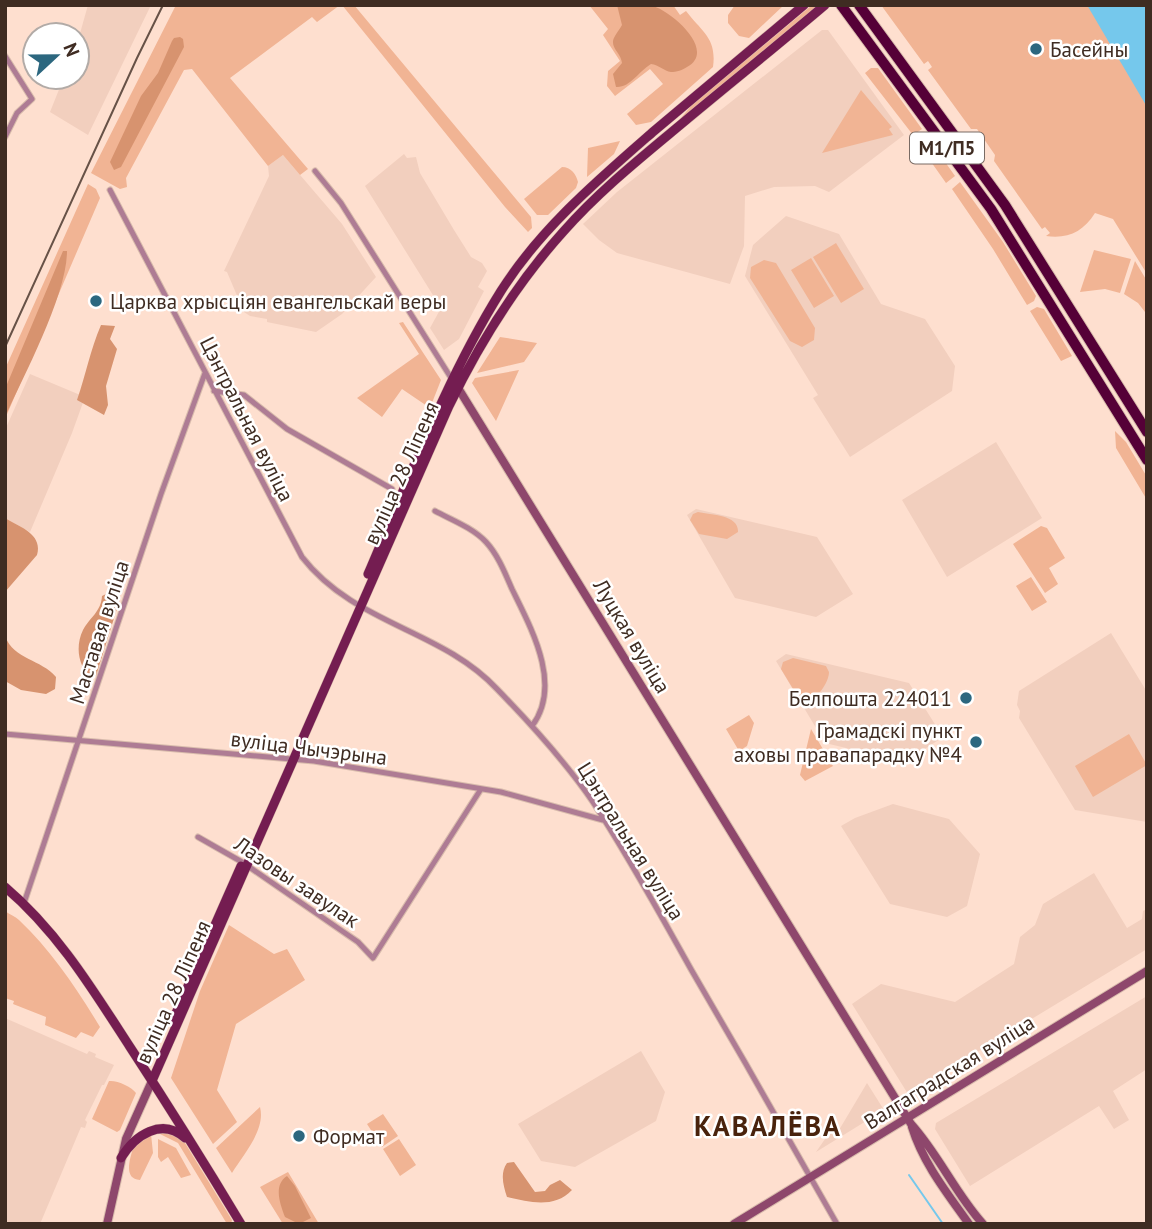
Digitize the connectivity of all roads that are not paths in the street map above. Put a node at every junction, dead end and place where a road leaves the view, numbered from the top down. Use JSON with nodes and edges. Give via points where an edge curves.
{"nodes":[{"id":1,"x":804,"y":5,"type":"edge"},
{"id":2,"x":825,"y":5,"type":"edge"},
{"id":3,"x":841,"y":5,"type":"edge"},
{"id":4,"x":859,"y":5,"type":"edge"},
{"id":5,"x":5,"y":56,"type":"edge"},
{"id":6,"x":5,"y":137,"type":"edge"},
{"id":7,"x":315,"y":171,"type":"dead end"},
{"id":8,"x":110,"y":190,"type":"dead end"},
{"id":9,"x":512,"y":275,"type":"junction"},
{"id":10,"x":522,"y":283,"type":"junction"},
{"id":11,"x":1086,"y":333,"type":"junction"},
{"id":12,"x":1074,"y":341,"type":"junction"},
{"id":13,"x":1099,"y":355,"type":"junction"},
{"id":14,"x":1087,"y":362,"type":"junction"},
{"id":15,"x":205,"y":373,"type":"junction"},
{"id":16,"x":456,"y":384,"type":"junction"},
{"id":17,"x":214,"y":391,"type":"junction"},
{"id":18,"x":1147,"y":432,"type":"edge"},
{"id":19,"x":1147,"y":460,"type":"edge"},
{"id":20,"x":392,"y":489,"type":"dead end"},
{"id":21,"x":435,"y":511,"type":"dead end"},
{"id":22,"x":358,"y":606,"type":"junction"},
{"id":23,"x":532,"y":726,"type":"junction"},
{"id":24,"x":5,"y":734,"type":"edge"},
{"id":25,"x":80,"y":740,"type":"junction"},
{"id":26,"x":290,"y":759,"type":"junction"},
{"id":27,"x":481,"y":789,"type":"junction"},
{"id":28,"x":604,"y":821,"type":"junction"},
{"id":29,"x":198,"y":837,"type":"dead end"},
{"id":30,"x":245,"y":864,"type":"junction"},
{"id":31,"x":5,"y":887,"type":"edge"},
{"id":32,"x":24,"y":903,"type":"junction"},
{"id":33,"x":1147,"y":971,"type":"edge"},
{"id":34,"x":152,"y":1080,"type":"junction"},
{"id":35,"x":909,"y":1121,"type":"junction"},
{"id":36,"x":196,"y":1150,"type":"junction"},
{"id":37,"x":121,"y":1158,"type":"junction"},
{"id":38,"x":811,"y":1177,"type":"junction"},
{"id":39,"x":107,"y":1224,"type":"edge"},
{"id":40,"x":241,"y":1224,"type":"edge"},
{"id":41,"x":734,"y":1224,"type":"edge"},
{"id":42,"x":837,"y":1224,"type":"edge"},
{"id":43,"x":969,"y":1224,"type":"edge"},
{"id":44,"x":983,"y":1224,"type":"edge"}],
"edges":[{"from":1,"to":9,"type":"main road","name":"вуліца 28 Ліпеня","via":[[598,180]]},
{"from":2,"to":10,"type":"main road","name":"вуліца 28 Ліпеня","via":[[616,177]]},
{"from":3,"to":12,"type":"highway","number":"М1/П5","via":[[991,209]]},
{"from":4,"to":11,"type":"highway","number":"М1/П5","via":[[1005,205]]},
{"from":5,"to":6,"type":"street","via":[[32,99],[17,113]]},
{"from":7,"to":16,"type":"street","name":"Луцкая вуліца","via":[[341,202]]},
{"from":8,"to":15,"type":"street","name":"Цэнтральная вуліца"},
{"from":9,"to":10,"type":"main road"},
{"from":9,"to":16,"type":"main road","name":"вуліца 28 Ліпеня","via":[[488,313]]},
{"from":10,"to":16,"type":"main road","name":"вуліца 28 Ліпеня"},
{"from":11,"to":12,"type":"highway"},
{"from":11,"to":13,"type":"highway","number":"М1/П5"},
{"from":12,"to":14,"type":"highway","number":"М1/П5"},
{"from":13,"to":14,"type":"highway"},
{"from":13,"to":18,"type":"highway","number":"М1/П5"},
{"from":14,"to":19,"type":"highway","number":"М1/П5"},
{"from":15,"to":17,"type":"street","name":"Цэнтральная вуліца"},
{"from":15,"to":25,"type":"street","name":"Маставая вуліца","via":[[160,494]]},
{"from":16,"to":22,"type":"main road","name":"вуліца 28 Ліпеня"},
{"from":16,"to":35,"type":"main road","name":"Луцкая вуліца"},
{"from":17,"to":20,"type":"street","via":[[244,395],[279,425]]},
{"from":17,"to":22,"type":"street","name":"Цэнтральная вуліца","via":[[302,557]]},
{"from":21,"to":23,"type":"street","via":[[485,541],[525,614],[544,677],[542,708]]},
{"from":22,"to":23,"type":"street","name":"Цэнтральная вуліца","via":[[471,665]]},
{"from":22,"to":26,"type":"main road","name":"вуліца 28 Ліпеня"},
{"from":23,"to":28,"type":"street","name":"Цэнтральная вуліца"},
{"from":24,"to":25,"type":"street","name":"вуліца Чычэрына"},
{"from":25,"to":26,"type":"street","name":"вуліца Чычэрына"},
{"from":25,"to":32,"type":"street","name":"Маставая вуліца"},
{"from":26,"to":27,"type":"street","name":"вуліца Чычэрына"},
{"from":26,"to":30,"type":"main road","name":"вуліца 28 Ліпеня"},
{"from":27,"to":28,"type":"street","name":"вуліца Чычэрына"},
{"from":27,"to":30,"type":"street","name":"Лазовы завулак","via":[[373,958],[358,942]]},
{"from":28,"to":38,"type":"street","name":"Цэнтральная вуліца"},
{"from":29,"to":30,"type":"street","name":"Лазовы завулак"},
{"from":30,"to":34,"type":"main road","name":"вуліца 28 Ліпеня","via":[[163,1044]]},
{"from":31,"to":32,"type":"main road"},
{"from":32,"to":34,"type":"main road","via":[[74,961]]},
{"from":33,"to":35,"type":"main road","name":"Валгаградская вуліца"},
{"from":34,"to":36,"type":"main road"},
{"from":34,"to":37,"type":"main road"},
{"from":35,"to":38,"type":"main road","name":"Валгаградская вуліца"},
{"from":35,"to":43,"type":"main road","name":"Луцкая вуліца","via":[[918,1147]]},
{"from":35,"to":44,"type":"main road","name":"Луцкая вуліца"},
{"from":36,"to":37,"type":"main road","via":[[176,1131],[156,1129],[135,1139]]},
{"from":36,"to":40,"type":"main road"},
{"from":37,"to":39,"type":"main road"},
{"from":38,"to":41,"type":"main road","name":"Валгаградская вуліца"},
{"from":38,"to":42,"type":"street","name":"Цэнтральная вуліца"}]}
